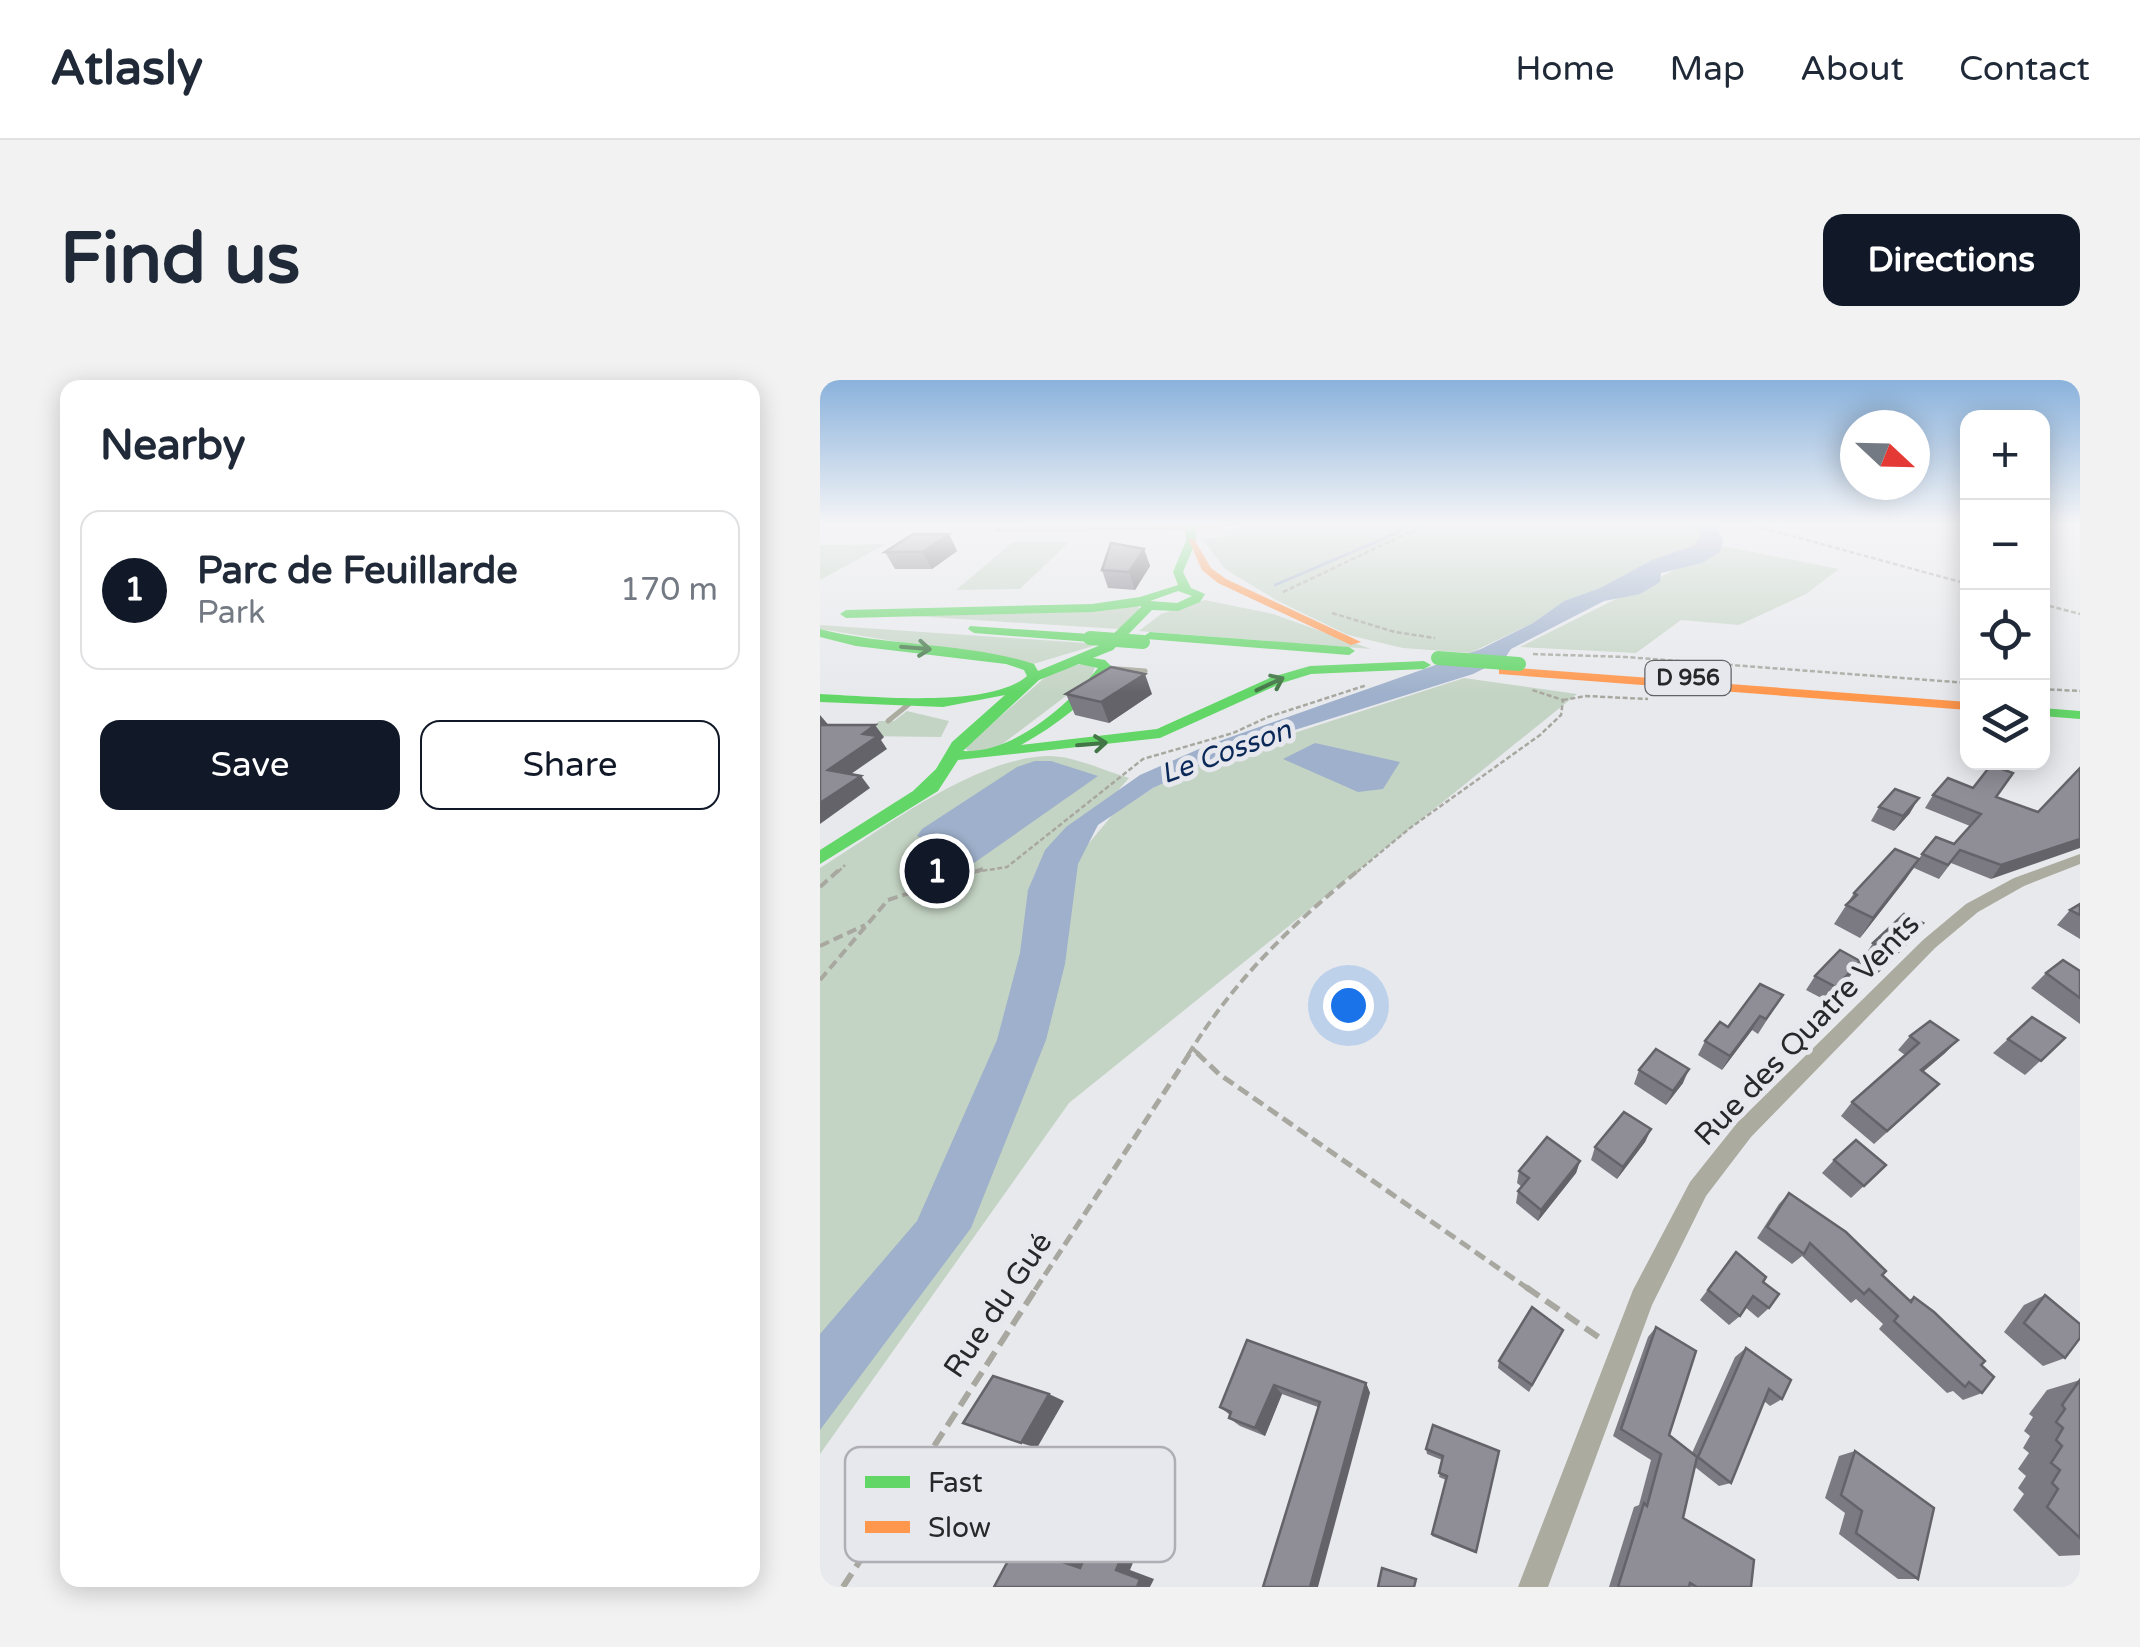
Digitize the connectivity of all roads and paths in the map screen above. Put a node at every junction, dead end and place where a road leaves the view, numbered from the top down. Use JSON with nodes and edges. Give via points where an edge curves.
{"nodes":[{"id":1,"x":1169,"y":580,"type":"edge"},
{"id":2,"x":1180,"y":580,"type":"edge"},
{"id":3,"x":1226,"y":580,"type":"edge"},
{"id":4,"x":1192,"y":592,"type":"junction"},
{"id":5,"x":1155,"y":601,"type":"junction"},
{"id":6,"x":2050,"y":606,"type":"edge"},
{"id":7,"x":846,"y":614,"type":"junction"},
{"id":8,"x":1287,"y":614,"type":"junction"},
{"id":9,"x":2080,"y":614,"type":"edge"},
{"id":10,"x":820,"y":615,"type":"edge"},
{"id":11,"x":820,"y":633,"type":"edge"},
{"id":12,"x":1090,"y":643,"type":"junction"},
{"id":13,"x":1431,"y":661,"type":"junction"},
{"id":14,"x":1105,"y":666,"type":"junction"},
{"id":15,"x":1145,"y":670,"type":"edge"},
{"id":16,"x":1516,"y":670,"type":"junction"},
{"id":17,"x":1030,"y":681,"type":"junction"},
{"id":18,"x":1960,"y":682,"type":"edge"},
{"id":19,"x":2050,"y":689,"type":"edge"},
{"id":20,"x":2080,"y":691,"type":"edge"},
{"id":21,"x":820,"y":698,"type":"edge"},
{"id":22,"x":1960,"y":701,"type":"edge"},
{"id":23,"x":909,"y":704,"type":"junction"},
{"id":24,"x":2050,"y":704,"type":"edge"},
{"id":25,"x":2080,"y":706,"type":"edge"},
{"id":26,"x":2050,"y":713,"type":"edge"},
{"id":27,"x":2080,"y":715,"type":"edge"},
{"id":28,"x":888,"y":721,"type":"dead end"},
{"id":29,"x":973,"y":731,"type":"junction"},
{"id":30,"x":953,"y":755,"type":"junction"},
{"id":31,"x":992,"y":756,"type":"junction"},
{"id":32,"x":920,"y":794,"type":"junction"},
{"id":33,"x":820,"y":858,"type":"edge"},
{"id":34,"x":2080,"y":860,"type":"edge"},
{"id":35,"x":845,"y":865,"type":"dead end"},
{"id":36,"x":820,"y":886,"type":"edge"},
{"id":37,"x":869,"y":922,"type":"dead end"},
{"id":38,"x":820,"y":946,"type":"edge"},
{"id":39,"x":1192,"y":1049,"type":"junction"},
{"id":40,"x":1621,"y":1353,"type":"junction"},
{"id":41,"x":934,"y":1447,"type":"edge"},
{"id":42,"x":859,"y":1562,"type":"edge"},
{"id":43,"x":843,"y":1587,"type":"edge"},
{"id":44,"x":1533,"y":1587,"type":"edge"}],
"edges":[{"from":1,"to":5,"type":"main road"},
{"from":2,"to":4,"type":"main road"},
{"from":3,"to":8,"type":"main road","number":"D 956"},
{"from":4,"to":5,"type":"main road","via":[[1192,603]]},
{"from":4,"to":8,"type":"main road","number":"D 956"},
{"from":5,"to":7,"type":"main road","number":"D 956"},
{"from":5,"to":12,"type":"main road","via":[[1108,647]]},
{"from":5,"to":14,"type":"main road"},
{"from":6,"to":9,"type":"path"},
{"from":7,"to":10,"type":"main road","number":"D 956"},
{"from":7,"to":12,"type":"main road","number":"D 956"},
{"from":8,"to":13,"type":"main road","number":"D 956","via":[[1355,642]]},
{"from":10,"to":12,"type":"main road","number":"D 956"},
{"from":11,"to":17,"type":"main road","one_way":true,"via":[[1008,660],[1029,667]]},
{"from":12,"to":13,"type":"main road","number":"D 956","bridge":true,"via":[[1147,639]]},
{"from":12,"to":14,"type":"main road"},
{"from":12,"to":17,"type":"main road"},
{"from":13,"to":16,"type":"main road","number":"D 956"},
{"from":31,"to":13,"type":"main road","number":"D 956","one_way":true,"via":[[1160,733],[1312,670]]},
{"from":14,"to":15,"type":"lane"},
{"from":14,"to":31,"type":"main road","via":[[1091,684]]},
{"from":16,"to":18,"type":"path","via":[[1538,653]]},
{"from":16,"to":22,"type":"main road","number":"D 956"},
{"from":16,"to":39,"type":"path","name":"Rue du Gué","via":[[1563,700],[1561,714],[1296,921],[1220,1004]]},
{"from":17,"to":23,"type":"main road","via":[[978,700]]},
{"from":17,"to":29,"type":"main road"},
{"from":19,"to":20,"type":"path"},
{"from":21,"to":23,"type":"main road"},
{"from":23,"to":28,"type":"lane"},
{"from":23,"to":29,"type":"main road","via":[[963,719]]},
{"from":24,"to":25,"type":"main road"},
{"from":26,"to":27,"type":"main road"},
{"from":29,"to":30,"type":"main road"},
{"from":30,"to":31,"type":"main road","via":[[967,761]]},
{"from":30,"to":32,"type":"main road"},
{"from":31,"to":32,"type":"main road"},
{"from":32,"to":33,"type":"main road"},
{"from":34,"to":40,"type":"street","name":"Rue des Quatre Vents","via":[[2036,874],[1972,908],[1744,1130],[1698,1188]]},
{"from":35,"to":36,"type":"path"},
{"from":37,"to":38,"type":"path"},
{"from":39,"to":40,"type":"path"},
{"from":39,"to":41,"type":"path","name":"Rue du Gué"},
{"from":40,"to":44,"type":"street","name":"Rue des Quatre Vents"},
{"from":42,"to":43,"type":"path","name":"Rue du Gué"}]}
